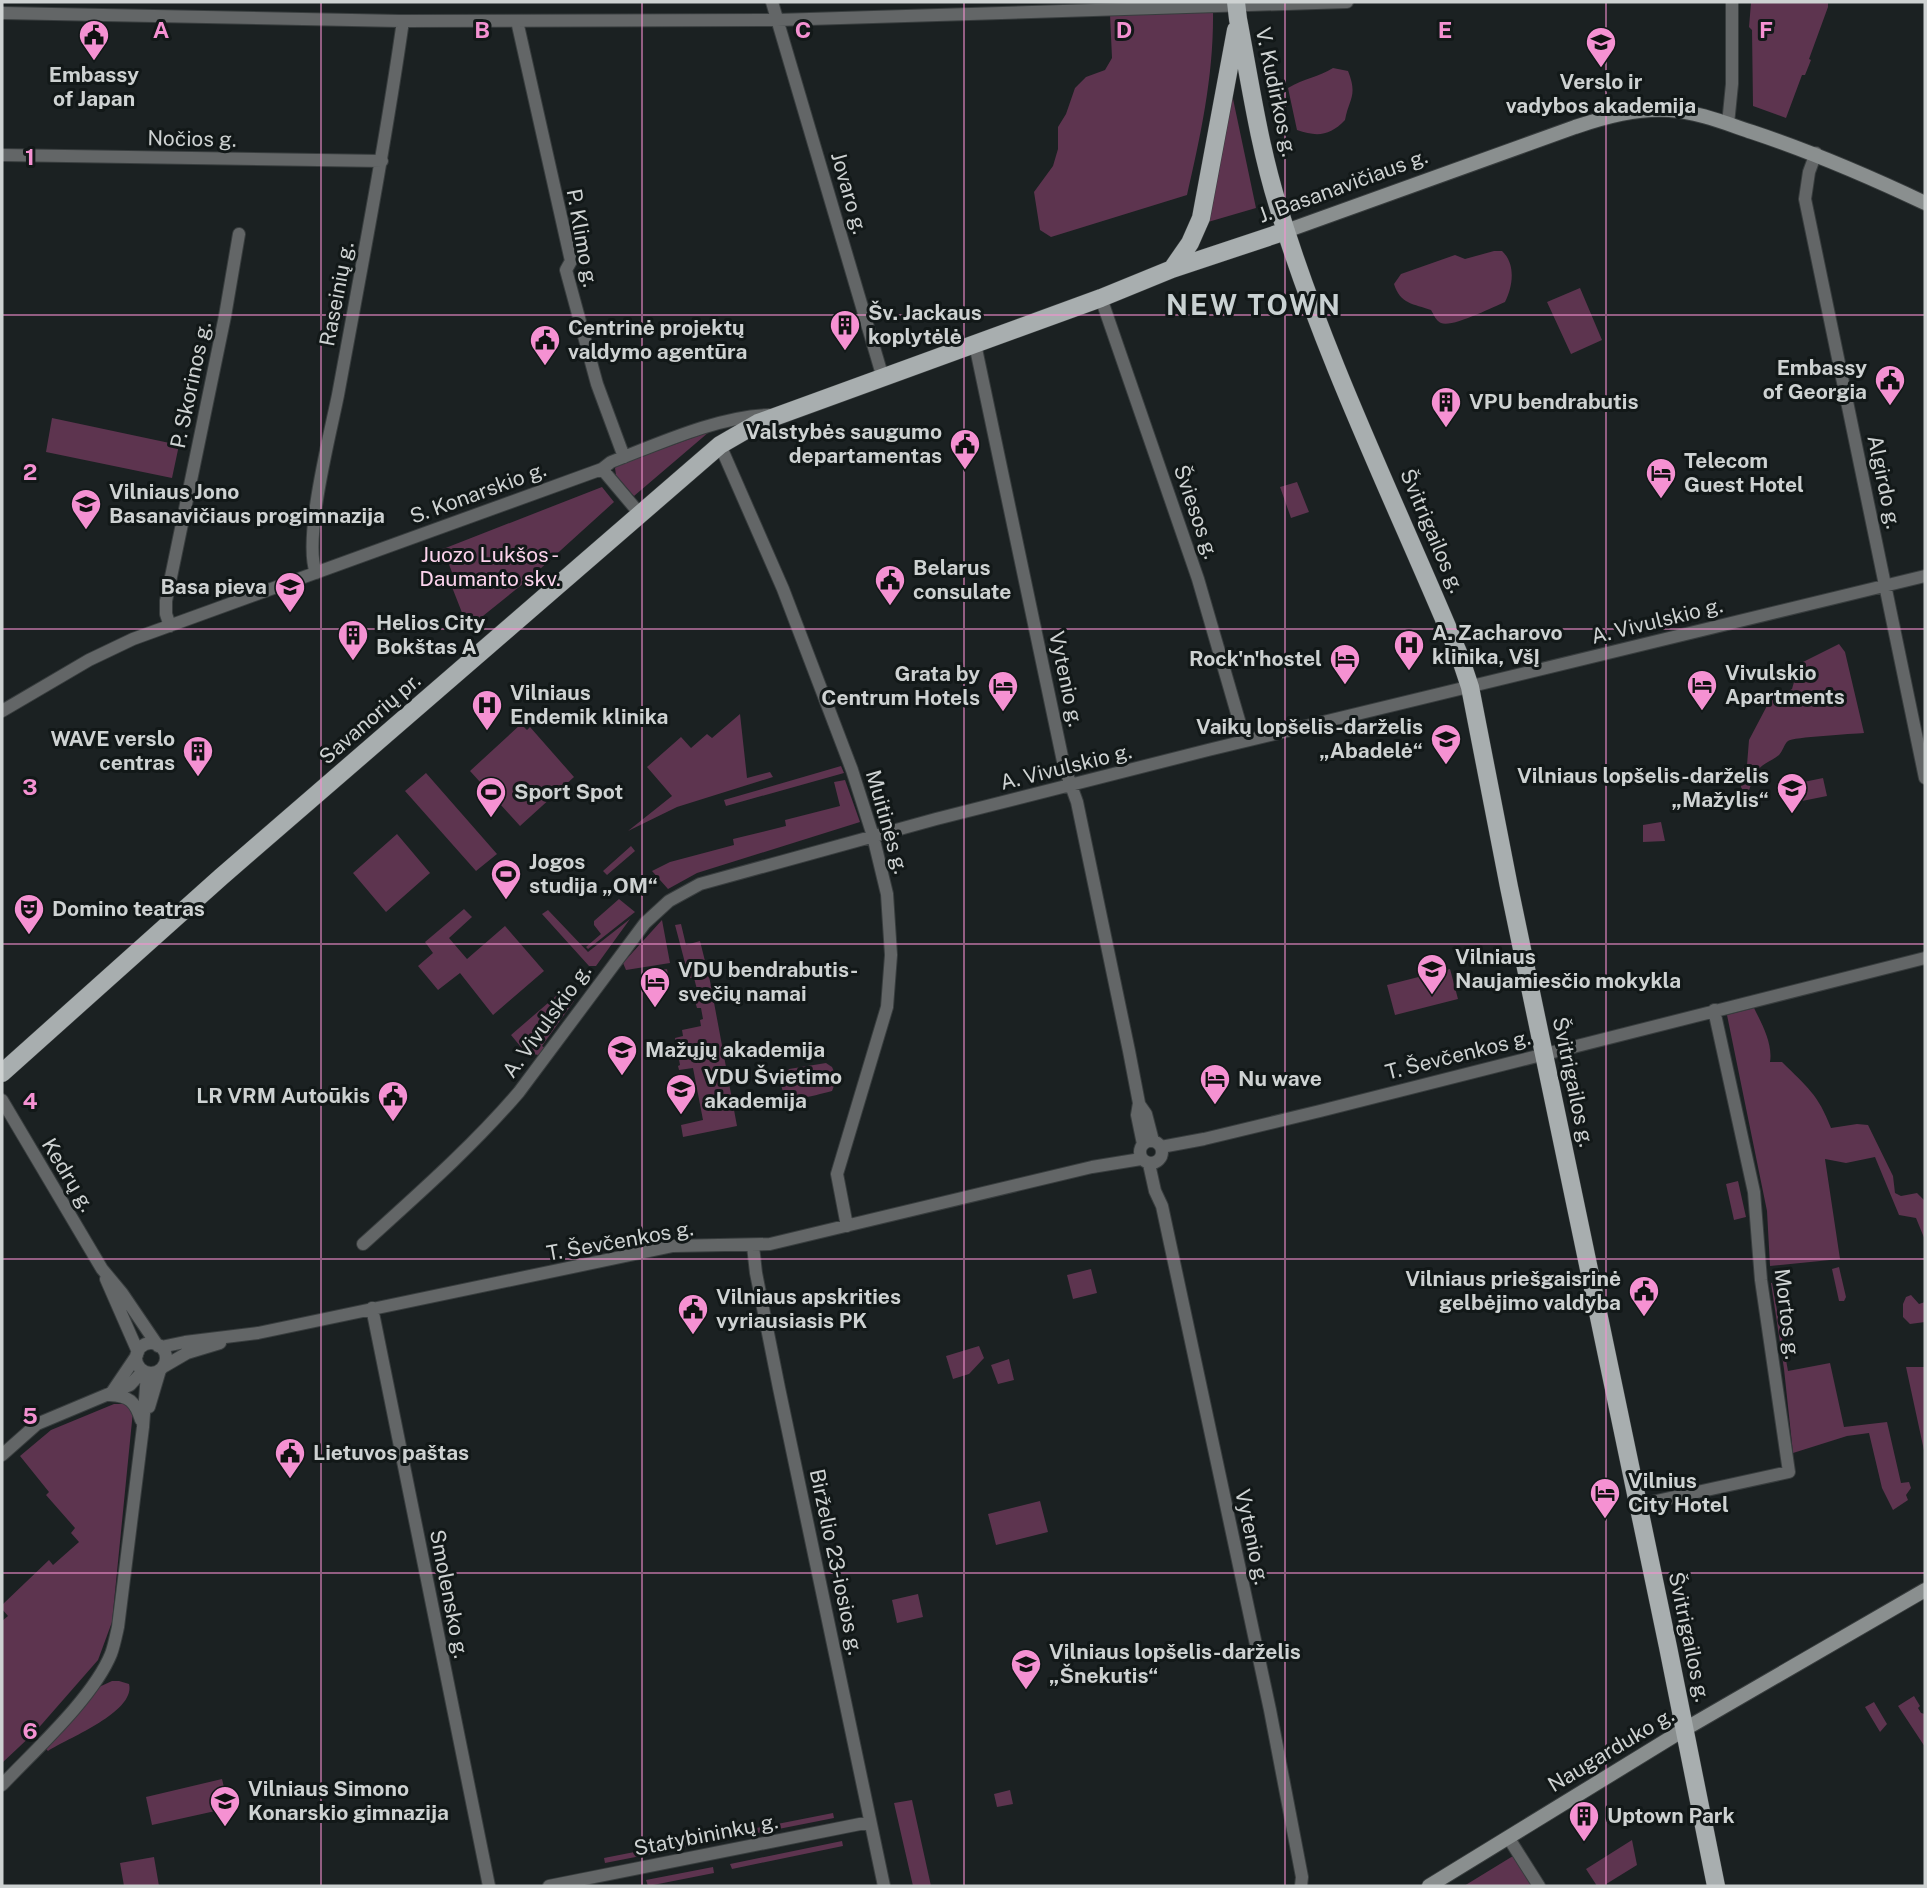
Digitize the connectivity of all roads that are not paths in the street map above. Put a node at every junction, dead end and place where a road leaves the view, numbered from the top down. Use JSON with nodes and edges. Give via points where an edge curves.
{"nodes":[{"id":1,"x":772,"y":2,"type":"edge"},
{"id":2,"x":1346,"y":2,"type":"edge"},
{"id":3,"x":1732,"y":2,"type":"edge"},
{"id":4,"x":1237,"y":9,"type":"edge"},
{"id":5,"x":2,"y":13,"type":"edge"},
{"id":6,"x":517,"y":20,"type":"junction"},
{"id":7,"x":778,"y":20,"type":"junction"},
{"id":8,"x":403,"y":21,"type":"junction"},
{"id":9,"x":1728,"y":124,"type":"junction"},
{"id":10,"x":1815,"y":153,"type":"junction"},
{"id":11,"x":2,"y":155,"type":"edge"},
{"id":12,"x":382,"y":161,"type":"junction"},
{"id":13,"x":1925,"y":203,"type":"edge"},
{"id":14,"x":1286,"y":231,"type":"junction"},
{"id":15,"x":239,"y":234,"type":"dead end"},
{"id":16,"x":1171,"y":269,"type":"junction"},
{"id":17,"x":1101,"y":298,"type":"junction"},
{"id":18,"x":975,"y":344,"type":"junction"},
{"id":19,"x":883,"y":378,"type":"junction"},
{"id":20,"x":780,"y":415,"type":"junction"},
{"id":21,"x":720,"y":445,"type":"junction"},
{"id":22,"x":624,"y":457,"type":"junction"},
{"id":23,"x":602,"y":468,"type":"junction"},
{"id":24,"x":640,"y":514,"type":"junction"},
{"id":25,"x":316,"y":573,"type":"junction"},
{"id":26,"x":1925,"y":576,"type":"edge"},
{"id":27,"x":1885,"y":585,"type":"junction"},
{"id":28,"x":170,"y":626,"type":"junction"},
{"id":29,"x":1470,"y":687,"type":"junction"},
{"id":30,"x":2,"y":711,"type":"edge"},
{"id":31,"x":1245,"y":741,"type":"junction"},
{"id":32,"x":1925,"y":778,"type":"edge"},
{"id":33,"x":1071,"y":786,"type":"junction"},
{"id":34,"x":873,"y":836,"type":"junction"},
{"id":35,"x":1925,"y":958,"type":"edge"},
{"id":36,"x":1714,"y":1010,"type":"junction"},
{"id":37,"x":1545,"y":1053,"type":"junction"},
{"id":38,"x":2,"y":1073,"type":"edge"},
{"id":39,"x":2,"y":1100,"type":"edge"},
{"id":40,"x":1151,"y":1153,"type":"junction"},
{"id":41,"x":847,"y":1226,"type":"junction"},
{"id":42,"x":363,"y":1244,"type":"dead end"},
{"id":43,"x":753,"y":1246,"type":"junction"},
{"id":44,"x":102,"y":1269,"type":"junction"},
{"id":45,"x":372,"y":1308,"type":"junction"},
{"id":46,"x":237,"y":1337,"type":"junction"},
{"id":47,"x":159,"y":1346,"type":"junction"},
{"id":48,"x":137,"y":1354,"type":"junction"},
{"id":49,"x":162,"y":1368,"type":"junction"},
{"id":50,"x":145,"y":1372,"type":"junction"},
{"id":51,"x":110,"y":1395,"type":"junction"},
{"id":52,"x":143,"y":1427,"type":"junction"},
{"id":53,"x":2,"y":1455,"type":"edge"},
{"id":54,"x":1638,"y":1505,"type":"junction"},
{"id":55,"x":1925,"y":1590,"type":"edge"},
{"id":56,"x":1685,"y":1730,"type":"junction"},
{"id":57,"x":2,"y":1785,"type":"edge"},
{"id":58,"x":870,"y":1822,"type":"junction"},
{"id":59,"x":1508,"y":1837,"type":"junction"},
{"id":60,"x":1305,"y":1883,"type":"edge"},
{"id":61,"x":489,"y":1886,"type":"edge"},
{"id":62,"x":549,"y":1886,"type":"edge"},
{"id":63,"x":884,"y":1886,"type":"edge"},
{"id":64,"x":1429,"y":1886,"type":"edge"},
{"id":65,"x":1539,"y":1886,"type":"edge"},
{"id":66,"x":1716,"y":1886,"type":"edge"}],
"edges":[{"from":1,"to":7,"type":"street","name":"Jovaro g."},
{"from":2,"to":4,"type":"street"},
{"from":3,"to":9,"type":"street"},
{"from":4,"to":7,"type":"street"},
{"from":4,"to":14,"type":"main road","name":"V. Kudirkos g.","via":[[1266,162]]},
{"from":4,"to":16,"type":"main road","via":[[1200,218],[1190,243]]},
{"from":5,"to":8,"type":"street"},
{"from":6,"to":7,"type":"street"},
{"from":6,"to":8,"type":"street"},
{"from":6,"to":22,"type":"street","name":"P. Klimo g.","via":[[571,261],[566,270],[597,384]]},
{"from":7,"to":19,"type":"street","name":"Jovaro g."},
{"from":8,"to":12,"type":"street","name":"Raseinių g."},
{"from":9,"to":10,"type":"main road","name":"J. Basanavičiaus g."},
{"from":9,"to":14,"type":"main road","name":"J. Basanavičiaus g.","via":[[1670,110],[1607,117]]},
{"from":10,"to":13,"type":"main road","name":"J. Basanavičiaus g."},
{"from":10,"to":27,"type":"street","name":"Algirdo g.","via":[[1805,199]]},
{"from":11,"to":12,"type":"street","name":"Nočios g."},
{"from":12,"to":25,"type":"street","name":"Raseinių g.","via":[[318,497],[311,557]]},
{"from":14,"to":16,"type":"main road","name":"J. Basanavičiaus g."},
{"from":14,"to":29,"type":"main road","name":"Švitrigailos g."},
{"from":15,"to":28,"type":"street","name":"P. Skorinos g.","via":[[166,601]]},
{"from":16,"to":17,"type":"main road","name":"J. Basanavičiaus g."},
{"from":17,"to":18,"type":"main road","name":"J. Basanavičiaus g."},
{"from":17,"to":31,"type":"street","name":"Šviesos g.","via":[[1198,579]]},
{"from":18,"to":19,"type":"main road","name":"J. Basanavičiaus g."},
{"from":18,"to":33,"type":"street","name":"Vytenio g."},
{"from":19,"to":20,"type":"main road","name":"J. Basanavičiaus g."},
{"from":20,"to":21,"type":"main road","name":"Savanorių pr."},
{"from":20,"to":22,"type":"street","name":"S. Konarskio g.","via":[[718,424]]},
{"from":21,"to":24,"type":"main road","name":"Savanorių pr."},
{"from":21,"to":34,"type":"street","name":"Muitinės g.","via":[[802,636]]},
{"from":22,"to":23,"type":"street","name":"S. Konarskio g."},
{"from":23,"to":24,"type":"street"},
{"from":23,"to":25,"type":"street","name":"S. Konarskio g."},
{"from":24,"to":38,"type":"main road","name":"Savanorių pr.","via":[[220,877]]},
{"from":25,"to":28,"type":"street","name":"S. Konarskio g."},
{"from":26,"to":27,"type":"street","name":"A. Vivulskio g."},
{"from":27,"to":29,"type":"street","name":"A. Vivulskio g."},
{"from":27,"to":32,"type":"street","name":"Algirdo g."},
{"from":28,"to":30,"type":"street","name":"S. Konarskio g.","via":[[110,650]]},
{"from":29,"to":31,"type":"street","name":"A. Vivulskio g."},
{"from":29,"to":37,"type":"main road","name":"Švitrigailos g."},
{"from":31,"to":33,"type":"street","name":"A. Vivulskio g."},
{"from":33,"to":34,"type":"street","name":"A. Vivulskio g."},
{"from":33,"to":40,"type":"street","name":"Vytenio g.","via":[[1139,1103],[1138,1122]]},
{"from":34,"to":41,"type":"street","name":"Muitinės g.","via":[[887,894],[890,982],[887,1007],[837,1174]]},
{"from":34,"to":42,"type":"street","name":"A. Vivulskio g.","via":[[707,881],[669,901],[645,923],[498,1116]]},
{"from":35,"to":36,"type":"street","name":"T. Ševčenkos g."},
{"from":36,"to":37,"type":"street","name":"T. Ševčenkos g."},
{"from":36,"to":54,"type":"street","name":"Mortos g.","via":[[1755,1192],[1788,1472]]},
{"from":37,"to":40,"type":"street","name":"T. Ševčenkos g."},
{"from":37,"to":54,"type":"main road","name":"Švitrigailos g."},
{"from":39,"to":44,"type":"street","name":"Kedrų g."},
{"from":40,"to":41,"type":"street","name":"T. Ševčenkos g."},
{"from":40,"to":60,"type":"street","name":"Vytenio g.","via":[[1155,1191],[1162,1206]]},
{"from":41,"to":43,"type":"street","name":"T. Ševčenkos g."},
{"from":43,"to":45,"type":"street","name":"T. Ševčenkos g.","via":[[673,1246]]},
{"from":43,"to":58,"type":"street","name":"Birželio 23-iosios g."},
{"from":44,"to":47,"type":"street","name":"Kedrų g."},
{"from":44,"to":48,"type":"street","name":"Kedrų g."},
{"from":45,"to":46,"type":"street","name":"T. Ševčenkos g."},
{"from":45,"to":61,"type":"street","name":"Smolensko g."},
{"from":46,"to":47,"type":"street","name":"T. Ševčenkos g."},
{"from":46,"to":49,"type":"street","name":"T. Ševčenkos g.","via":[[187,1353]]},
{"from":47,"to":48,"type":"street","via":[[145,1345]]},
{"from":47,"to":49,"type":"street","via":[[165,1355]]},
{"from":48,"to":50,"type":"street","via":[[138,1365]]},
{"from":48,"to":51,"type":"street"},
{"from":49,"to":50,"type":"street"},
{"from":49,"to":52,"type":"street"},
{"from":50,"to":51,"type":"street"},
{"from":50,"to":52,"type":"street"},
{"from":51,"to":52,"type":"street","via":[[134,1401]]},
{"from":51,"to":53,"type":"street","via":[[37,1424]]},
{"from":52,"to":57,"type":"street","via":[[111,1654],[98,1679]]},
{"from":54,"to":56,"type":"main road","name":"Švitrigailos g."},
{"from":55,"to":56,"type":"main road","name":"Naugarduko g."},
{"from":56,"to":59,"type":"main road","name":"Naugarduko g."},
{"from":56,"to":66,"type":"main road","name":"Švitrigailos g."},
{"from":58,"to":62,"type":"street","name":"Statybininkų g."},
{"from":58,"to":63,"type":"street","name":"Birželio 23-iosios g."},
{"from":59,"to":64,"type":"main road","name":"Naugarduko g."},
{"from":59,"to":65,"type":"street"}]}
